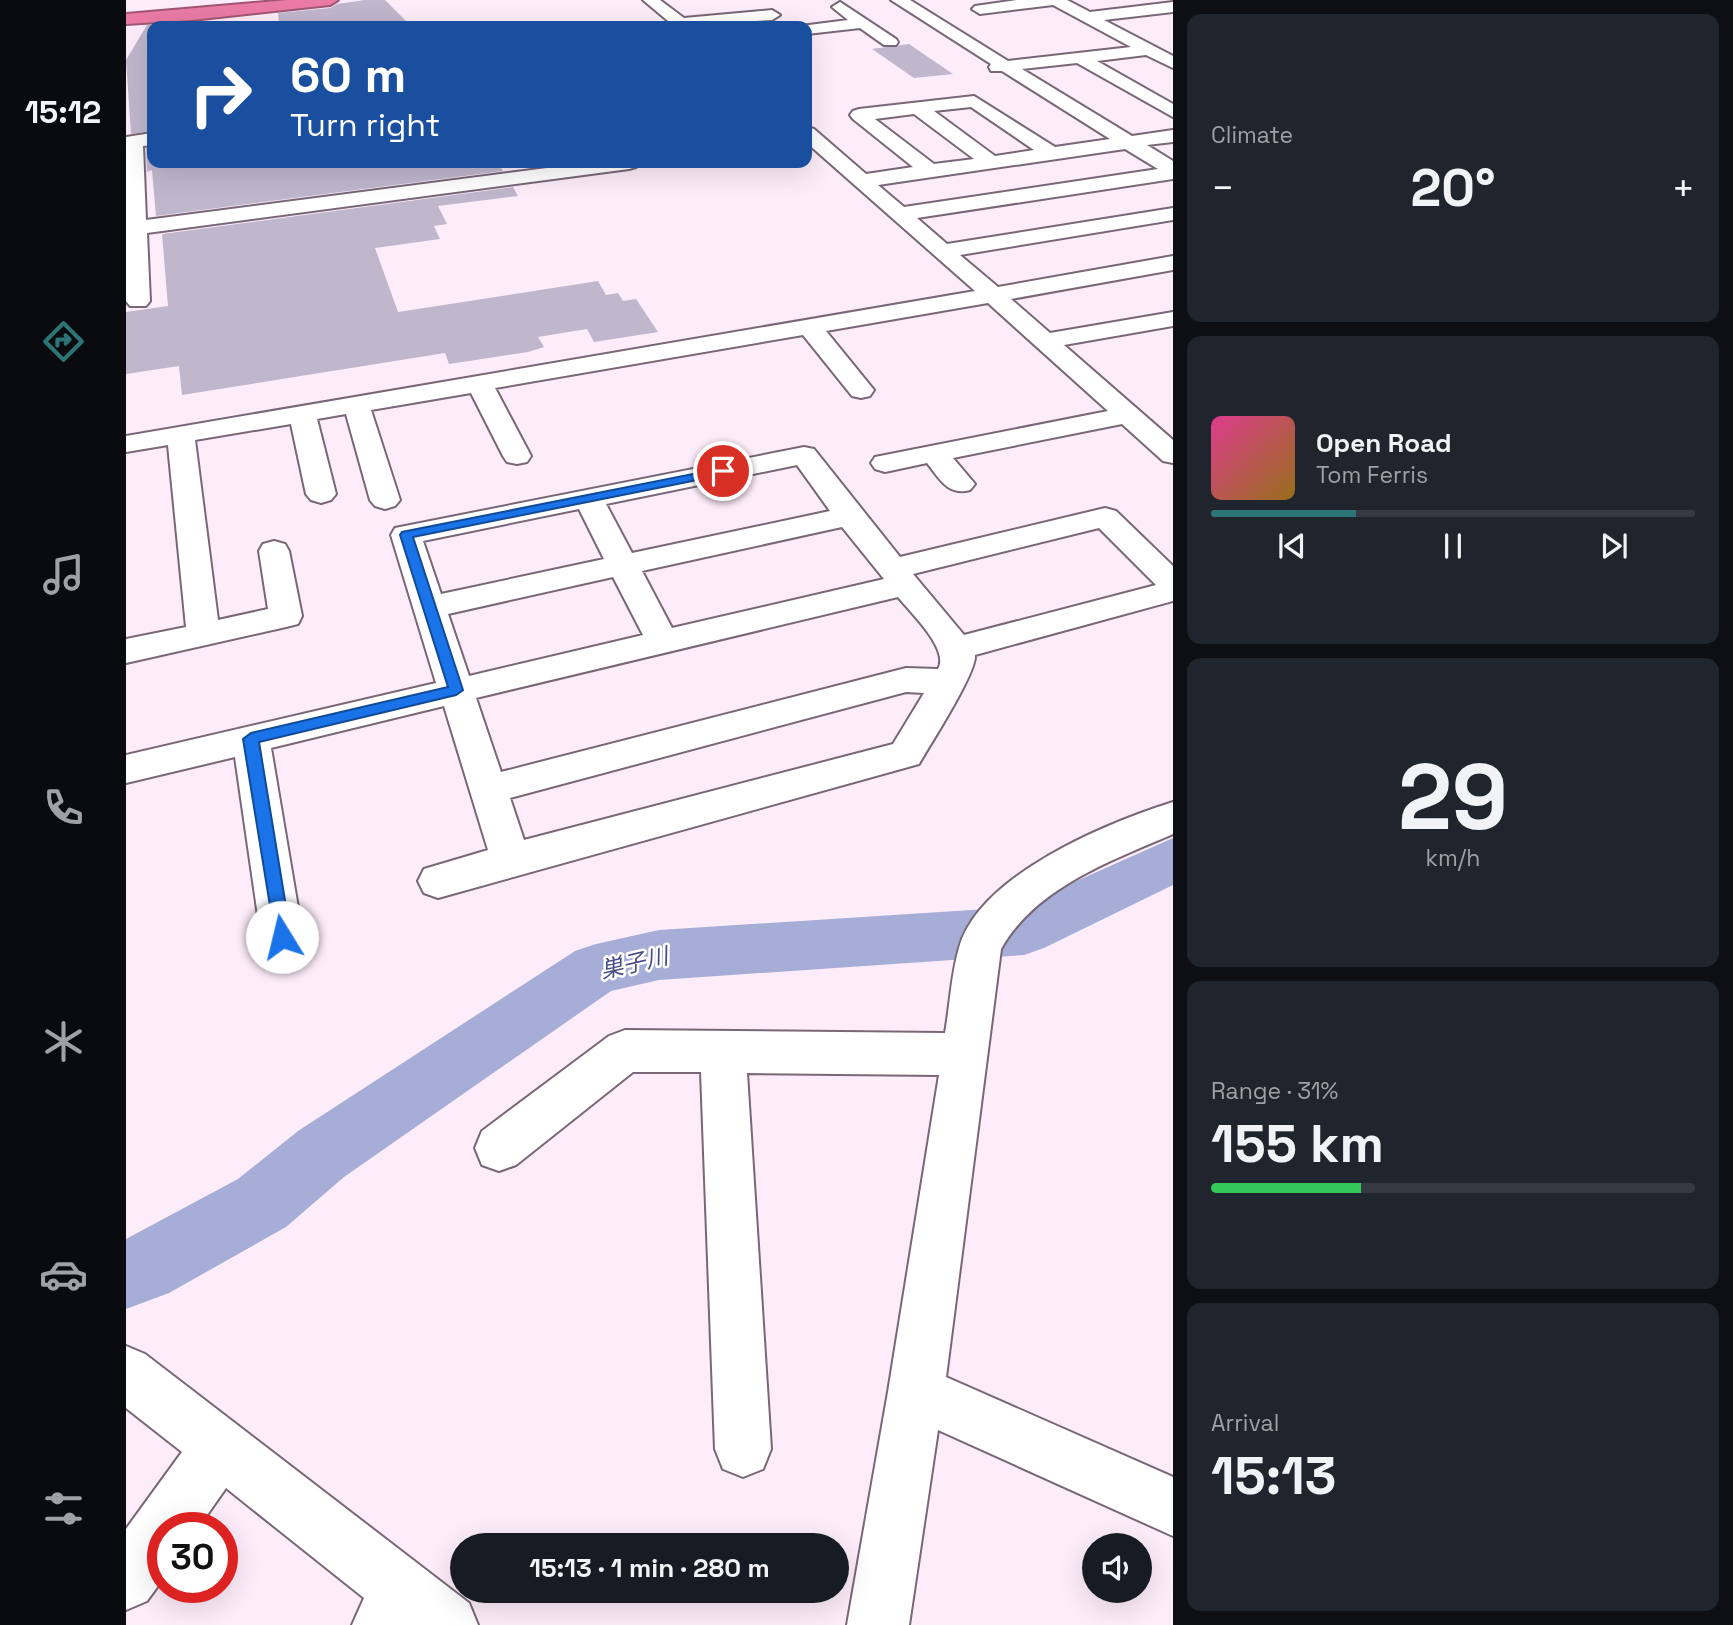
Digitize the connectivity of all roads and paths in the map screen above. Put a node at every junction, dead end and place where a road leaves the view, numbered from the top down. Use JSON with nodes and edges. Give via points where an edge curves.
{"nodes":[{"id":1,"x":276,"y":0,"type":"edge"},
{"id":2,"x":330,"y":0,"type":"edge"},
{"id":3,"x":651,"y":0,"type":"edge"},
{"id":4,"x":899,"y":0,"type":"edge"},
{"id":5,"x":1055,"y":0,"type":"edge"},
{"id":6,"x":839,"y":7,"type":"dead end"},
{"id":7,"x":1173,"y":7,"type":"edge"},
{"id":8,"x":980,"y":9,"type":"dead end"},
{"id":9,"x":940,"y":10,"type":"dead end"},
{"id":10,"x":919,"y":12,"type":"junction"},
{"id":11,"x":126,"y":13,"type":"edge"},
{"id":12,"x":772,"y":15,"type":"dead end"},
{"id":13,"x":1086,"y":17,"type":"junction"},
{"id":14,"x":126,"y":19,"type":"edge"},
{"id":15,"x":677,"y":21,"type":"edge"},
{"id":16,"x":718,"y":21,"type":"edge"},
{"id":17,"x":863,"y":23,"type":"junction"},
{"id":18,"x":812,"y":28,"type":"edge"},
{"id":19,"x":890,"y":42,"type":"dead end"},
{"id":20,"x":1173,"y":50,"type":"edge"},
{"id":21,"x":1151,"y":51,"type":"junction"},
{"id":22,"x":1080,"y":58,"type":"junction"},
{"id":23,"x":1173,"y":63,"type":"edge"},
{"id":24,"x":1006,"y":66,"type":"junction"},
{"id":25,"x":976,"y":69,"type":"dead end"},
{"id":26,"x":918,"y":108,"type":"junction"},
{"id":27,"x":1173,"y":112,"type":"edge"},
{"id":28,"x":1173,"y":136,"type":"edge"},
{"id":29,"x":812,"y":140,"type":"edge"},
{"id":30,"x":137,"y":141,"type":"edge"},
{"id":31,"x":1129,"y":143,"type":"junction"},
{"id":32,"x":1052,"y":154,"type":"junction"},
{"id":33,"x":991,"y":162,"type":"junction"},
{"id":34,"x":593,"y":168,"type":"edge"},
{"id":35,"x":519,"y":170,"type":"edge"},
{"id":36,"x":930,"y":171,"type":"junction"},
{"id":37,"x":1173,"y":172,"type":"edge"},
{"id":38,"x":861,"y":181,"type":"junction"},
{"id":39,"x":899,"y":214,"type":"junction"},
{"id":40,"x":1173,"y":214,"type":"edge"},
{"id":41,"x":136,"y":228,"type":"junction"},
{"id":42,"x":942,"y":251,"type":"junction"},
{"id":43,"x":1173,"y":263,"type":"edge"},
{"id":44,"x":993,"y":295,"type":"junction"},
{"id":45,"x":138,"y":301,"type":"dead end"},
{"id":46,"x":1173,"y":320,"type":"edge"},
{"id":47,"x":809,"y":326,"type":"junction"},
{"id":48,"x":1046,"y":341,"type":"junction"},
{"id":49,"x":479,"y":382,"type":"junction"},
{"id":50,"x":861,"y":390,"type":"dead end"},
{"id":51,"x":356,"y":404,"type":"junction"},
{"id":52,"x":302,"y":414,"type":"junction"},
{"id":53,"x":1128,"y":415,"type":"junction"},
{"id":54,"x":181,"y":435,"type":"junction"},
{"id":55,"x":126,"y":444,"type":"edge"},
{"id":56,"x":934,"y":453,"type":"junction"},
{"id":57,"x":1173,"y":455,"type":"edge"},
{"id":58,"x":517,"y":456,"type":"dead end"},
{"id":59,"x":885,"y":463,"type":"dead end"},
{"id":60,"x":960,"y":484,"type":"dead end"},
{"id":61,"x":321,"y":494,"type":"dead end"},
{"id":62,"x":588,"y":498,"type":"junction"},
{"id":63,"x":385,"y":500,"type":"dead end"},
{"id":64,"x":849,"y":516,"type":"junction"},
{"id":65,"x":274,"y":551,"type":"dead end"},
{"id":66,"x":623,"y":565,"type":"junction"},
{"id":67,"x":898,"y":577,"type":"junction"},
{"id":68,"x":1173,"y":584,"type":"edge"},
{"id":69,"x":1173,"y":591,"type":"edge"},
{"id":70,"x":429,"y":607,"type":"junction"},
{"id":71,"x":203,"y":634,"type":"junction"},
{"id":72,"x":663,"y":642,"type":"junction"},
{"id":73,"x":126,"y":651,"type":"edge"},
{"id":74,"x":953,"y":665,"type":"junction"},
{"id":75,"x":456,"y":690,"type":"junction"},
{"id":76,"x":251,"y":739,"type":"junction"},
{"id":77,"x":126,"y":769,"type":"edge"},
{"id":78,"x":488,"y":790,"type":"junction"},
{"id":79,"x":1173,"y":817,"type":"edge"},
{"id":80,"x":511,"y":860,"type":"junction"},
{"id":81,"x":438,"y":881,"type":"dead end"},
{"id":82,"x":282,"y":937,"type":"dead end"},
{"id":83,"x":723,"y":1051,"type":"junction"},
{"id":84,"x":965,"y":1054,"type":"junction"},
{"id":85,"x":499,"y":1149,"type":"dead end"},
{"id":86,"x":126,"y":1373,"type":"edge"},
{"id":87,"x":916,"y":1392,"type":"junction"},
{"id":88,"x":220,"y":1447,"type":"junction"},
{"id":89,"x":743,"y":1449,"type":"dead end"},
{"id":90,"x":1173,"y":1507,"type":"edge"},
{"id":91,"x":174,"y":1512,"type":"edge"},
{"id":92,"x":147,"y":1550,"type":"edge"},
{"id":93,"x":126,"y":1580,"type":"edge"},
{"id":94,"x":411,"y":1614,"type":"edge"},
{"id":95,"x":878,"y":1625,"type":"edge"}],
"edges":[{"from":1,"to":11,"type":"highway"},
{"from":2,"to":14,"type":"highway"},
{"from":3,"to":15,"type":"street"},
{"from":4,"to":10,"type":"street"},
{"from":5,"to":8,"type":"street"},
{"from":5,"to":13,"type":"street"},
{"from":6,"to":17,"type":"street"},
{"from":7,"to":13,"type":"street"},
{"from":9,"to":10,"type":"street"},
{"from":10,"to":24,"type":"street"},
{"from":12,"to":16,"type":"street"},
{"from":13,"to":21,"type":"street"},
{"from":17,"to":18,"type":"street"},
{"from":17,"to":19,"type":"street"},
{"from":20,"to":21,"type":"street"},
{"from":21,"to":22,"type":"street"},
{"from":21,"to":23,"type":"street"},
{"from":22,"to":24,"type":"street"},
{"from":22,"to":27,"type":"street"},
{"from":24,"to":25,"type":"street"},
{"from":24,"to":31,"type":"street"},
{"from":26,"to":32,"type":"street","via":[[974,101]]},
{"from":26,"to":33,"type":"street"},
{"from":26,"to":36,"type":"street","via":[[859,115]]},
{"from":28,"to":31,"type":"street"},
{"from":29,"to":38,"type":"street"},
{"from":30,"to":41,"type":"street"},
{"from":31,"to":32,"type":"street"},
{"from":31,"to":37,"type":"street"},
{"from":32,"to":33,"type":"street"},
{"from":33,"to":36,"type":"street"},
{"from":34,"to":35,"type":"street"},
{"from":35,"to":41,"type":"street"},
{"from":36,"to":38,"type":"street"},
{"from":37,"to":39,"type":"street"},
{"from":38,"to":39,"type":"street"},
{"from":39,"to":42,"type":"street"},
{"from":40,"to":42,"type":"street"},
{"from":41,"to":45,"type":"street"},
{"from":42,"to":44,"type":"street"},
{"from":43,"to":44,"type":"street"},
{"from":44,"to":47,"type":"street"},
{"from":44,"to":48,"type":"street"},
{"from":46,"to":48,"type":"street"},
{"from":47,"to":49,"type":"street"},
{"from":47,"to":50,"type":"street"},
{"from":48,"to":53,"type":"street"},
{"from":49,"to":51,"type":"street"},
{"from":49,"to":58,"type":"street"},
{"from":51,"to":52,"type":"street"},
{"from":51,"to":63,"type":"street"},
{"from":52,"to":54,"type":"street"},
{"from":52,"to":61,"type":"street"},
{"from":53,"to":56,"type":"street"},
{"from":53,"to":57,"type":"street"},
{"from":54,"to":55,"type":"street"},
{"from":54,"to":71,"type":"street"},
{"from":56,"to":59,"type":"street"},
{"from":56,"to":60,"type":"street"},
{"from":62,"to":64,"type":"street","via":[[804,455]]},
{"from":62,"to":66,"type":"street"},
{"from":62,"to":70,"type":"street","via":[[406,535]]},
{"from":64,"to":66,"type":"street"},
{"from":64,"to":67,"type":"street"},
{"from":65,"to":71,"type":"street","via":[[286,616]]},
{"from":66,"to":70,"type":"street"},
{"from":66,"to":72,"type":"street"},
{"from":67,"to":68,"type":"street","via":[[1105,517]]},
{"from":67,"to":72,"type":"street"},
{"from":67,"to":74,"type":"street"},
{"from":69,"to":74,"type":"street"},
{"from":70,"to":75,"type":"street"},
{"from":71,"to":73,"type":"street"},
{"from":72,"to":75,"type":"street"},
{"from":74,"to":78,"type":"street"},
{"from":74,"to":80,"type":"street","via":[[906,754]]},
{"from":75,"to":76,"type":"street"},
{"from":75,"to":78,"type":"street"},
{"from":76,"to":77,"type":"street"},
{"from":76,"to":82,"type":"street"},
{"from":78,"to":80,"type":"street"},
{"from":79,"to":84,"type":"street","via":[[1058,869],[1021,896],[984,938]]},
{"from":80,"to":81,"type":"street"},
{"from":83,"to":84,"type":"street"},
{"from":83,"to":85,"type":"street","via":[[625,1051]]},
{"from":83,"to":89,"type":"street"},
{"from":84,"to":87,"type":"street"},
{"from":86,"to":88,"type":"street"},
{"from":87,"to":90,"type":"street"},
{"from":87,"to":95,"type":"street"},
{"from":88,"to":91,"type":"street"},
{"from":88,"to":94,"type":"street"},
{"from":92,"to":93,"type":"street"}]}
